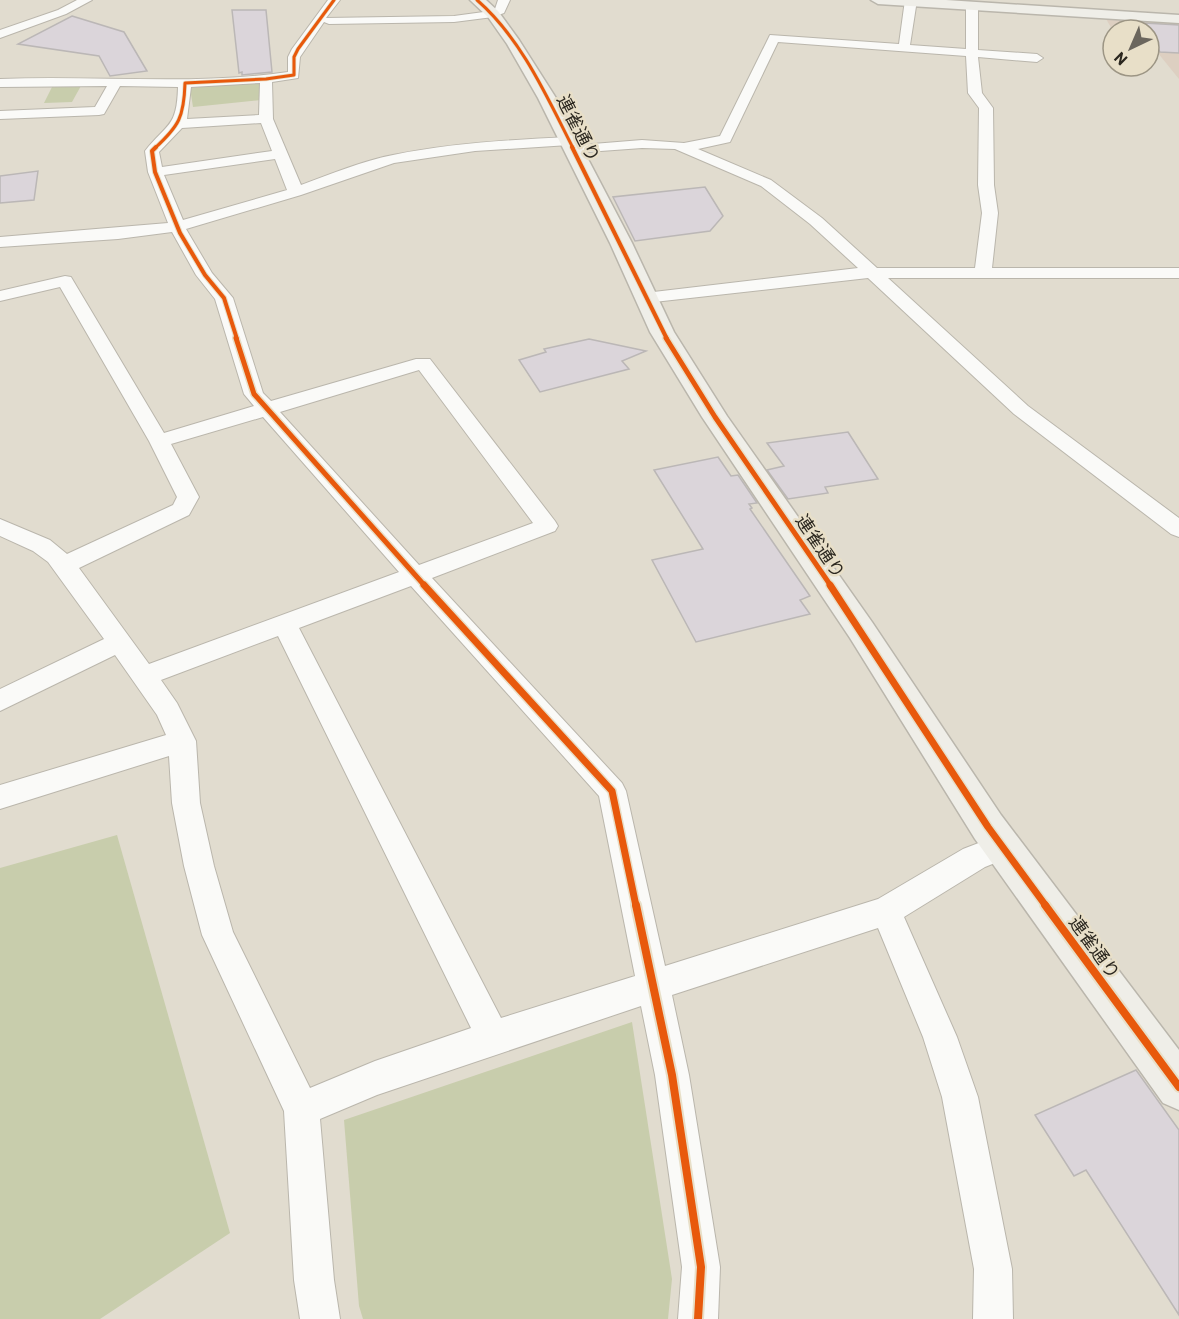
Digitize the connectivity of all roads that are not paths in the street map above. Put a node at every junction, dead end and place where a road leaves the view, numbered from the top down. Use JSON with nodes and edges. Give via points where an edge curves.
{"nodes":[{"id":1,"x":86,"y":0,"type":"edge"},
{"id":2,"x":334,"y":0,"type":"edge"},
{"id":3,"x":878,"y":0,"type":"edge"},
{"id":4,"x":911,"y":1,"type":"edge"},
{"id":5,"x":492,"y":5,"type":"edge"},
{"id":6,"x":972,"y":6,"type":"junction"},
{"id":7,"x":1179,"y":19,"type":"edge"},
{"id":8,"x":329,"y":21,"type":"dead end"},
{"id":9,"x":0,"y":34,"type":"edge"},
{"id":10,"x":904,"y":48,"type":"junction"},
{"id":11,"x":972,"y":53,"type":"junction"},
{"id":12,"x":1037,"y":58,"type":"dead end"},
{"id":13,"x":266,"y":79,"type":"junction"},
{"id":14,"x":116,"y":82,"type":"junction"},
{"id":15,"x":0,"y":83,"type":"edge"},
{"id":16,"x":185,"y":83,"type":"junction"},
{"id":17,"x":0,"y":116,"type":"edge"},
{"id":18,"x":266,"y":118,"type":"junction"},
{"id":19,"x":180,"y":124,"type":"junction"},
{"id":20,"x":571,"y":145,"type":"junction"},
{"id":21,"x":685,"y":147,"type":"junction"},
{"id":22,"x":280,"y":154,"type":"junction"},
{"id":23,"x":155,"y":172,"type":"junction"},
{"id":24,"x":296,"y":192,"type":"junction"},
{"id":25,"x":177,"y":227,"type":"junction"},
{"id":26,"x":0,"y":242,"type":"edge"},
{"id":27,"x":982,"y":272,"type":"junction"},
{"id":28,"x":872,"y":273,"type":"junction"},
{"id":29,"x":1179,"y":273,"type":"edge"},
{"id":30,"x":0,"y":296,"type":"edge"},
{"id":31,"x":645,"y":298,"type":"junction"},
{"id":32,"x":267,"y":409,"type":"junction"},
{"id":33,"x":159,"y":441,"type":"junction"},
{"id":34,"x":0,"y":527,"type":"edge"},
{"id":35,"x":1179,"y":529,"type":"edge"},
{"id":36,"x":64,"y":565,"type":"junction"},
{"id":37,"x":414,"y":575,"type":"junction"},
{"id":38,"x":285,"y":624,"type":"junction"},
{"id":39,"x":120,"y":642,"type":"junction"},
{"id":40,"x":145,"y":676,"type":"junction"},
{"id":41,"x":0,"y":701,"type":"edge"},
{"id":42,"x":182,"y":741,"type":"junction"},
{"id":43,"x":0,"y":797,"type":"edge"},
{"id":44,"x":1002,"y":847,"type":"junction"},
{"id":45,"x":886,"y":911,"type":"junction"},
{"id":46,"x":654,"y":985,"type":"junction"},
{"id":47,"x":493,"y":1036,"type":"junction"},
{"id":48,"x":1179,"y":1087,"type":"edge"},
{"id":49,"x":302,"y":1108,"type":"junction"},
{"id":50,"x":320,"y":1319,"type":"edge"},
{"id":51,"x":698,"y":1319,"type":"edge"},
{"id":52,"x":993,"y":1319,"type":"edge"}],
"edges":[{"from":1,"to":9,"type":"street"},
{"from":2,"to":13,"type":"street","via":[[298,49],[294,75]]},
{"from":3,"to":4,"type":"main road"},
{"from":4,"to":6,"type":"main road"},
{"from":4,"to":10,"type":"street"},
{"from":5,"to":8,"type":"street","via":[[454,19]]},
{"from":5,"to":20,"type":"main road","name":"連雀通り"},
{"from":6,"to":7,"type":"main road"},
{"from":6,"to":11,"type":"street"},
{"from":10,"to":11,"type":"street"},
{"from":10,"to":21,"type":"street","via":[[774,38],[725,139]]},
{"from":11,"to":12,"type":"street"},
{"from":11,"to":27,"type":"street","via":[[975,93],[986,108],[990,213]]},
{"from":13,"to":16,"type":"street"},
{"from":13,"to":18,"type":"street"},
{"from":14,"to":15,"type":"street"},
{"from":14,"to":16,"type":"street"},
{"from":14,"to":17,"type":"street","via":[[99,111]]},
{"from":16,"to":19,"type":"street"},
{"from":18,"to":19,"type":"street"},
{"from":18,"to":22,"type":"street"},
{"from":19,"to":23,"type":"street","via":[[152,151]]},
{"from":20,"to":21,"type":"street"},
{"from":20,"to":24,"type":"street","via":[[442,151],[393,159]]},
{"from":20,"to":31,"type":"main road","name":"連雀通り"},
{"from":21,"to":28,"type":"street","via":[[766,183],[799,206]]},
{"from":22,"to":23,"type":"street"},
{"from":22,"to":24,"type":"street"},
{"from":23,"to":25,"type":"street"},
{"from":24,"to":25,"type":"street"},
{"from":25,"to":26,"type":"street"},
{"from":25,"to":32,"type":"street","via":[[205,276],[224,298],[254,394]]},
{"from":27,"to":28,"type":"street"},
{"from":27,"to":29,"type":"street"},
{"from":28,"to":31,"type":"street"},
{"from":28,"to":35,"type":"street","via":[[1021,410]]},
{"from":30,"to":33,"type":"street","via":[[65,281]]},
{"from":31,"to":44,"type":"main road","name":"連雀通り","via":[[716,417]]},
{"from":32,"to":33,"type":"street"},
{"from":32,"to":37,"type":"street"},
{"from":32,"to":37,"type":"street","via":[[423,363],[547,526]]},
{"from":33,"to":36,"type":"street","via":[[188,497],[181,510]]},
{"from":34,"to":36,"type":"street","via":[[42,543]]},
{"from":36,"to":39,"type":"street"},
{"from":37,"to":38,"type":"street"},
{"from":37,"to":46,"type":"street","via":[[612,791]]},
{"from":38,"to":40,"type":"street"},
{"from":38,"to":47,"type":"street"},
{"from":39,"to":40,"type":"street"},
{"from":39,"to":41,"type":"street"},
{"from":40,"to":42,"type":"street","via":[[168,710]]},
{"from":42,"to":43,"type":"street"},
{"from":42,"to":49,"type":"street","via":[[186,803],[218,935]]},
{"from":44,"to":45,"type":"street","via":[[974,858]]},
{"from":44,"to":48,"type":"main road","name":"連雀通り"},
{"from":45,"to":46,"type":"street"},
{"from":45,"to":52,"type":"street","via":[[940,1037],[960,1097],[993,1269]]},
{"from":46,"to":47,"type":"street"},
{"from":46,"to":51,"type":"street","via":[[701,1267]]},
{"from":47,"to":49,"type":"street"},
{"from":49,"to":50,"type":"street"}]}
